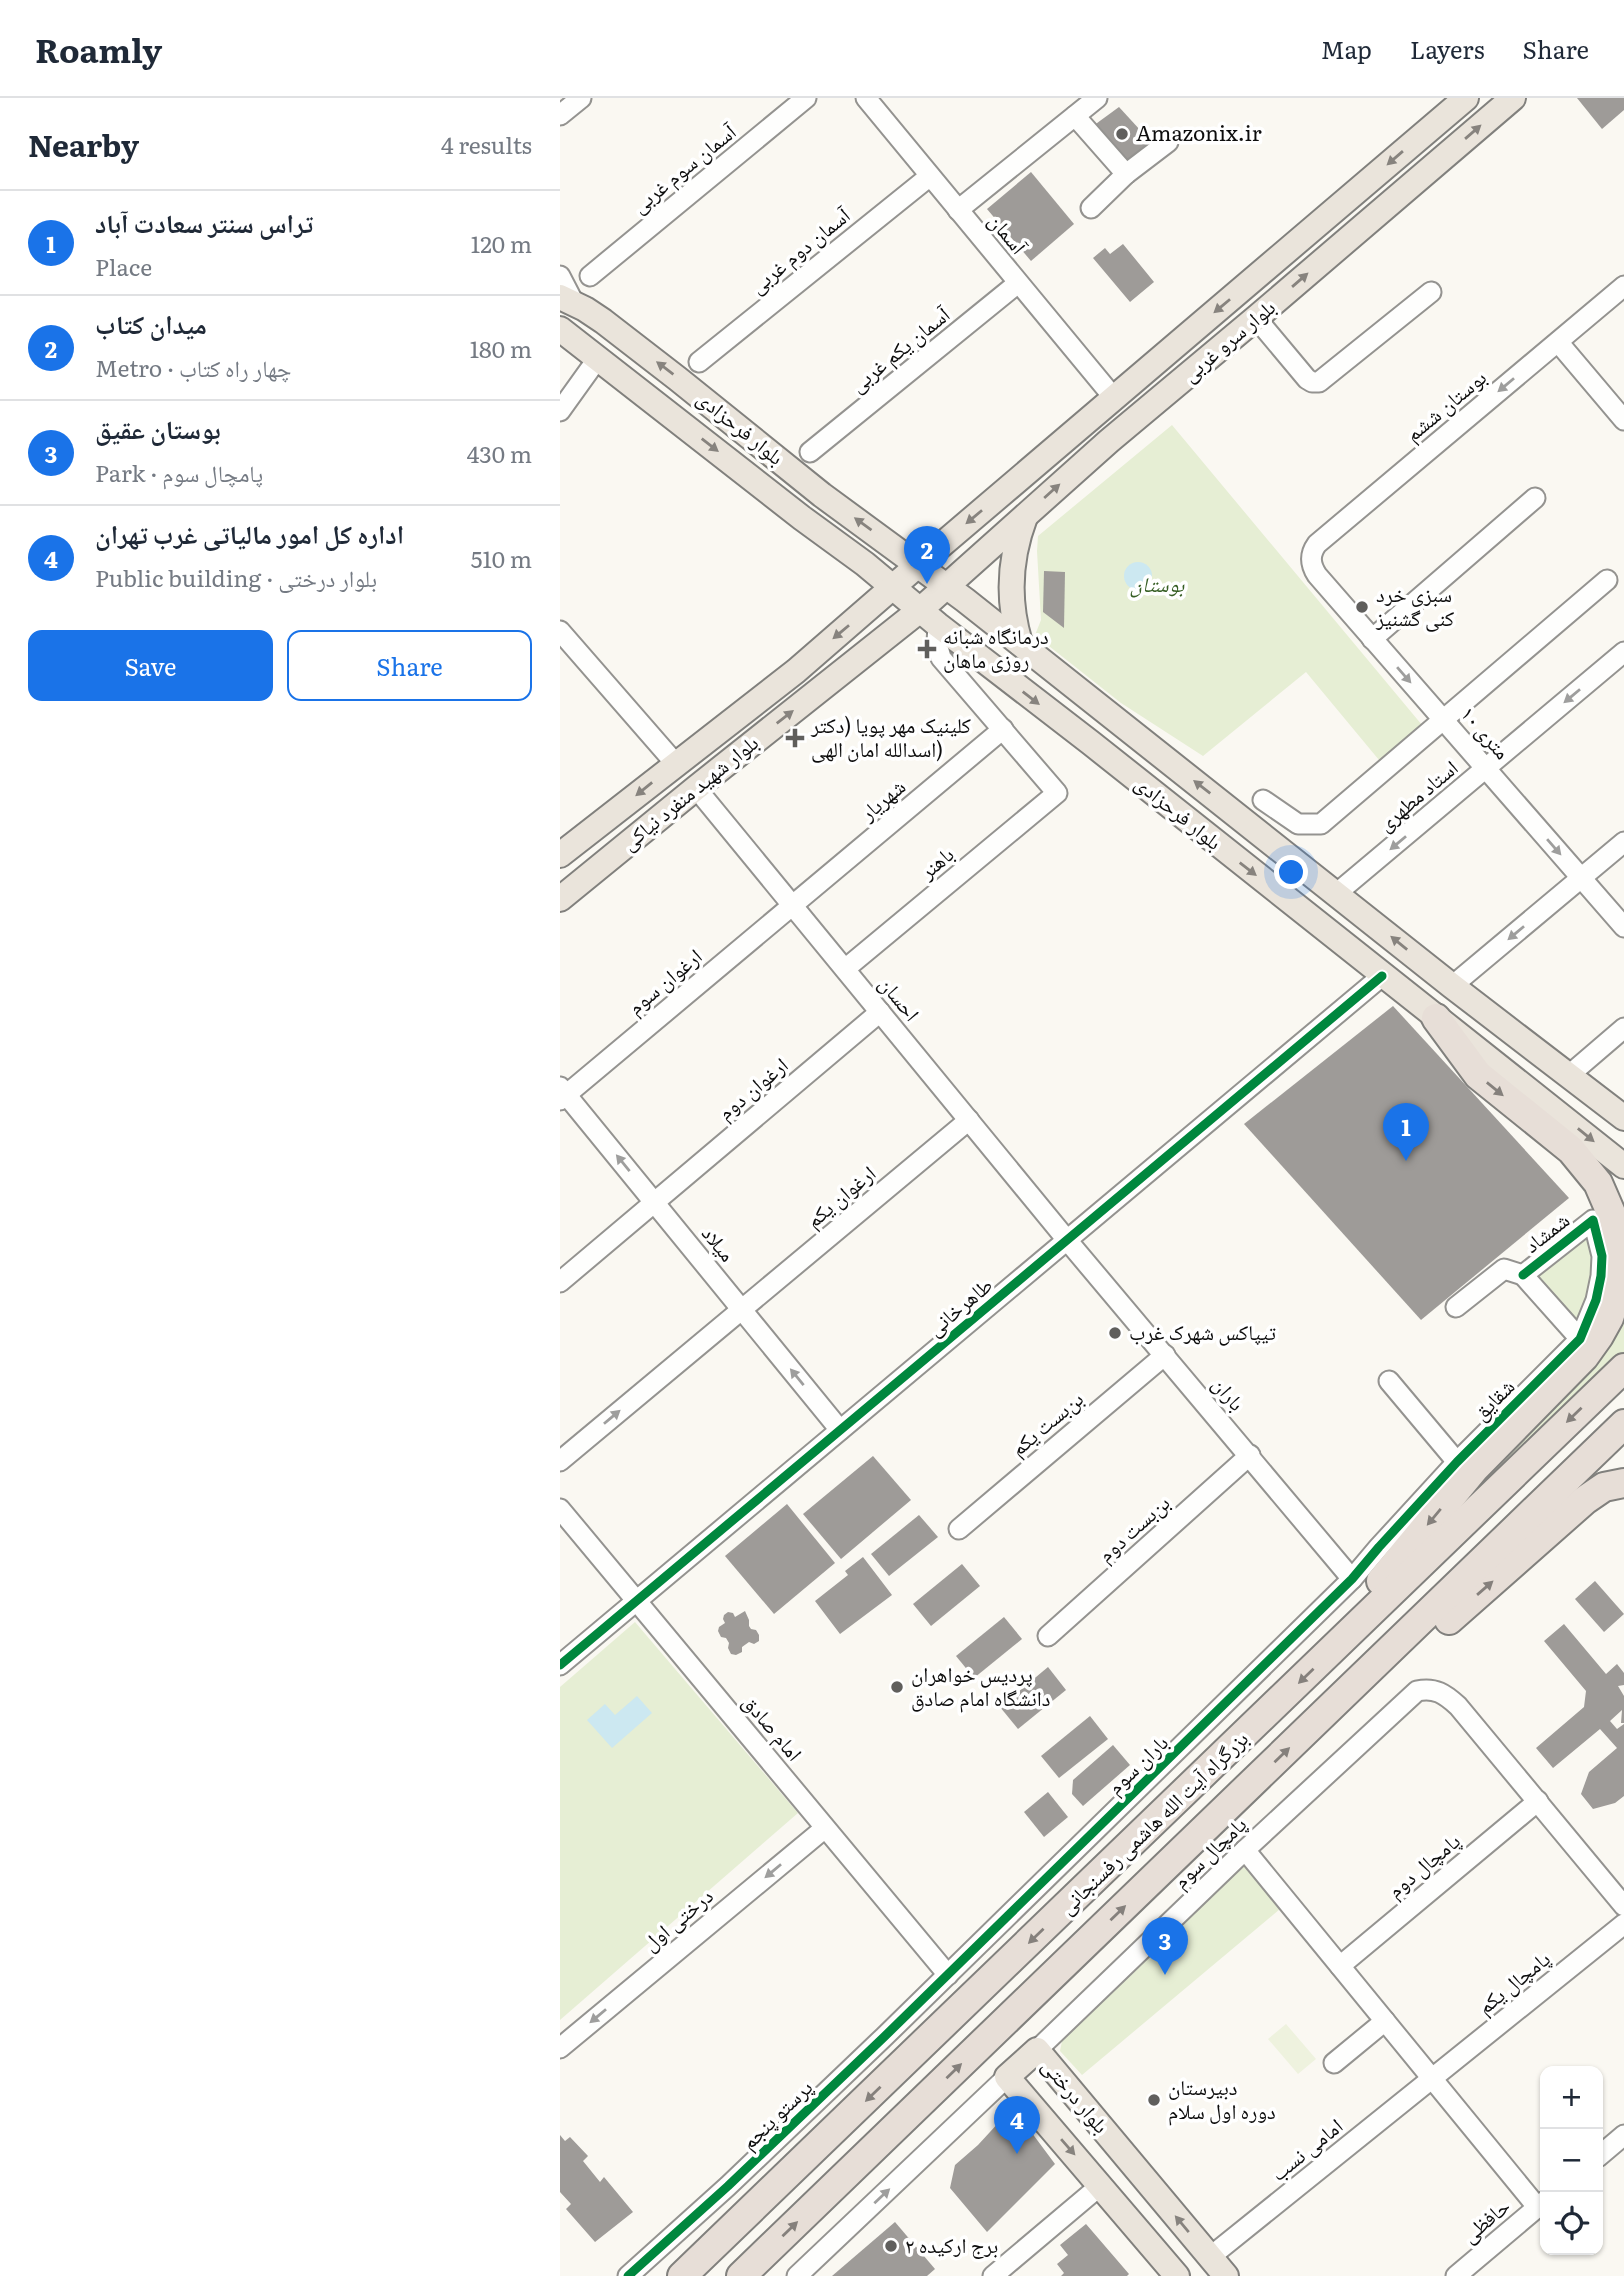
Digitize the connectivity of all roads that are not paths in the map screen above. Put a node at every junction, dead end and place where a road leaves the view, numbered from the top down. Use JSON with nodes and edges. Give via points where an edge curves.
{"nodes":[{"id":1,"x":581,"y":98,"type":"edge"},
{"id":2,"x":806,"y":98,"type":"edge"},
{"id":3,"x":866,"y":98,"type":"edge"},
{"id":4,"x":1097,"y":98,"type":"edge"},
{"id":5,"x":1466,"y":98,"type":"edge"},
{"id":6,"x":1513,"y":98,"type":"edge"},
{"id":7,"x":560,"y":115,"type":"edge"},
{"id":8,"x":1075,"y":116,"type":"junction"},
{"id":9,"x":1168,"y":142,"type":"dead end"},
{"id":10,"x":1126,"y":174,"type":"junction"},
{"id":11,"x":930,"y":176,"type":"junction"},
{"id":12,"x":1091,"y":208,"type":"dead end"},
{"id":13,"x":958,"y":210,"type":"junction"},
{"id":14,"x":560,"y":276,"type":"edge"},
{"id":15,"x":590,"y":276,"type":"dead end"},
{"id":16,"x":1018,"y":283,"type":"junction"},
{"id":17,"x":1624,"y":286,"type":"edge"},
{"id":18,"x":1431,"y":292,"type":"dead end"},
{"id":19,"x":567,"y":300,"type":"edge"},
{"id":20,"x":1256,"y":318,"type":"junction"},
{"id":21,"x":560,"y":330,"type":"edge"},
{"id":22,"x":1558,"y":342,"type":"junction"},
{"id":23,"x":598,"y":358,"type":"junction"},
{"id":24,"x":699,"y":362,"type":"dead end"},
{"id":25,"x":1114,"y":398,"type":"junction"},
{"id":26,"x":560,"y":411,"type":"edge"},
{"id":27,"x":1624,"y":420,"type":"edge"},
{"id":28,"x":810,"y":452,"type":"dead end"},
{"id":29,"x":822,"y":495,"type":"junction"},
{"id":30,"x":1535,"y":498,"type":"dead end"},
{"id":31,"x":1026,"y":515,"type":"junction"},
{"id":32,"x":802,"y":518,"type":"junction"},
{"id":33,"x":918,"y":565,"type":"junction"},
{"id":34,"x":1312,"y":568,"type":"joint"},
{"id":35,"x":1607,"y":580,"type":"dead end"},
{"id":36,"x":946,"y":585,"type":"junction"},
{"id":37,"x":892,"y":587,"type":"junction"},
{"id":38,"x":929,"y":618,"type":"junction"},
{"id":39,"x":560,"y":631,"type":"edge"},
{"id":40,"x":1372,"y":639,"type":"junction"},
{"id":41,"x":1020,"y":643,"type":"junction"},
{"id":42,"x":1624,"y":652,"type":"edge"},
{"id":43,"x":1114,"y":717,"type":"junction"},
{"id":44,"x":1443,"y":720,"type":"junction"},
{"id":45,"x":1003,"y":729,"type":"junction"},
{"id":46,"x":1091,"y":743,"type":"junction"},
{"id":47,"x":675,"y":763,"type":"junction"},
{"id":48,"x":1485,"y":769,"type":"junction"},
{"id":49,"x":696,"y":788,"type":"junction"},
{"id":50,"x":1263,"y":800,"type":"dead end"},
{"id":51,"x":1624,"y":842,"type":"edge"},
{"id":52,"x":560,"y":855,"type":"edge"},
{"id":53,"x":1581,"y":878,"type":"junction"},
{"id":54,"x":1337,"y":894,"type":"junction"},
{"id":55,"x":560,"y":899,"type":"edge"},
{"id":56,"x":793,"y":905,"type":"junction"},
{"id":57,"x":1624,"y":927,"type":"edge"},
{"id":58,"x":845,"y":969,"type":"junction"},
{"id":59,"x":1382,"y":975,"type":"junction"},
{"id":60,"x":1452,"y":986,"type":"junction"},
{"id":61,"x":880,"y":1012,"type":"junction"},
{"id":62,"x":1436,"y":1018,"type":"junction"},
{"id":63,"x":1624,"y":1028,"type":"edge"},
{"id":64,"x":1568,"y":1076,"type":"junction"},
{"id":65,"x":562,"y":1093,"type":"edge"},
{"id":66,"x":1624,"y":1118,"type":"edge"},
{"id":67,"x":969,"y":1120,"type":"junction"},
{"id":68,"x":1624,"y":1166,"type":"edge"},
{"id":69,"x":654,"y":1202,"type":"junction"},
{"id":70,"x":1592,"y":1220,"type":"joint"},
{"id":71,"x":1067,"y":1240,"type":"junction"},
{"id":72,"x":1523,"y":1275,"type":"junction"},
{"id":73,"x":560,"y":1282,"type":"edge"},
{"id":74,"x":1456,"y":1307,"type":"dead end"},
{"id":75,"x":742,"y":1310,"type":"junction"},
{"id":76,"x":1580,"y":1339,"type":"junction"},
{"id":77,"x":1165,"y":1355,"type":"junction"},
{"id":78,"x":1624,"y":1368,"type":"edge"},
{"id":79,"x":1389,"y":1381,"type":"dead end"},
{"id":80,"x":1624,"y":1424,"type":"edge"},
{"id":81,"x":840,"y":1430,"type":"junction"},
{"id":82,"x":1250,"y":1455,"type":"junction"},
{"id":83,"x":560,"y":1461,"type":"edge"},
{"id":84,"x":1457,"y":1462,"type":"junction"},
{"id":85,"x":1624,"y":1483,"type":"edge"},
{"id":86,"x":560,"y":1509,"type":"edge"},
{"id":87,"x":959,"y":1529,"type":"dead end"},
{"id":88,"x":1352,"y":1580,"type":"junction"},
{"id":89,"x":637,"y":1601,"type":"junction"},
{"id":90,"x":1048,"y":1636,"type":"dead end"},
{"id":91,"x":1336,"y":1647,"type":"junction"},
{"id":92,"x":560,"y":1665,"type":"edge"},
{"id":93,"x":1371,"y":1669,"type":"junction"},
{"id":94,"x":1538,"y":1801,"type":"junction"},
{"id":95,"x":825,"y":1828,"type":"junction"},
{"id":96,"x":1245,"y":1850,"type":"junction"},
{"id":97,"x":1624,"y":1906,"type":"edge"},
{"id":98,"x":1624,"y":1924,"type":"edge"},
{"id":99,"x":1340,"y":1966,"type":"junction"},
{"id":100,"x":948,"y":1975,"type":"junction"},
{"id":101,"x":1385,"y":2021,"type":"junction"},
{"id":102,"x":560,"y":2048,"type":"edge"},
{"id":103,"x":1037,"y":2050,"type":"junction"},
{"id":104,"x":1334,"y":2063,"type":"dead end"},
{"id":105,"x":1007,"y":2077,"type":"junction"},
{"id":106,"x":1433,"y":2078,"type":"junction"},
{"id":107,"x":1624,"y":2135,"type":"edge"},
{"id":108,"x":1603,"y":2153,"type":"edge"},
{"id":109,"x":1129,"y":2162,"type":"junction"},
{"id":110,"x":1101,"y":2185,"type":"junction"},
{"id":111,"x":1540,"y":2203,"type":"edge"},
{"id":112,"x":1540,"y":2205,"type":"edge"},
{"id":113,"x":1210,"y":2257,"type":"junction"},
{"id":114,"x":628,"y":2276,"type":"edge"},
{"id":115,"x":682,"y":2276,"type":"edge"},
{"id":116,"x":741,"y":2276,"type":"edge"},
{"id":117,"x":797,"y":2276,"type":"edge"},
{"id":118,"x":993,"y":2276,"type":"edge"},
{"id":119,"x":1177,"y":2276,"type":"edge"},
{"id":120,"x":1226,"y":2276,"type":"edge"},
{"id":121,"x":1456,"y":2276,"type":"edge"}],
"edges":[{"from":1,"to":7,"type":"street"},
{"from":2,"to":15,"type":"street","name":"آسمان سوم غربی"},
{"from":3,"to":11,"type":"street","name":"آسمان"},
{"from":4,"to":8,"type":"street"},
{"from":5,"to":25,"type":"main road","name":"بلوار سرو غربی","one_way":true},
{"from":20,"to":6,"type":"main road","name":"بلوار سرو غربی","one_way":true},
{"from":8,"to":10,"type":"street"},
{"from":8,"to":13,"type":"street"},
{"from":9,"to":10,"type":"street"},
{"from":10,"to":12,"type":"street"},
{"from":11,"to":13,"type":"street","name":"آسمان"},
{"from":11,"to":24,"type":"street","name":"آسمان دوم غربی"},
{"from":13,"to":16,"type":"street","name":"آسمان"},
{"from":14,"to":19,"type":"street"},
{"from":16,"to":25,"type":"street","name":"آسمان"},
{"from":16,"to":28,"type":"street","name":"آسمان یکم غربی"},
{"from":17,"to":22,"type":"street","name":"بوستان ششم"},
{"from":18,"to":20,"type":"street","via":[[1319,382],[1307,379]]},
{"from":29,"to":19,"type":"main road","name":"بلوار فرحزادی","one_way":true,"via":[[603,321]]},
{"from":31,"to":20,"type":"main road","name":"بلوار سرو غربی","one_way":true},
{"from":21,"to":23,"type":"main road","name":"بلوار فرحزادی"},
{"from":22,"to":27,"type":"street"},
{"from":22,"to":34,"type":"street","name":"بوستان ششم","one_way":true,"via":[[1317,544],[1311,553]]},
{"from":23,"to":26,"type":"street"},
{"from":23,"to":32,"type":"main road","name":"بلوار فرحزادی","one_way":true},
{"from":25,"to":33,"type":"main road","name":"بلوار سرو غربی","one_way":true},
{"from":29,"to":32,"type":"main road","via":[[828,504],[823,519]]},
{"from":33,"to":29,"type":"main road","name":"بلوار فرحزادی","one_way":true},
{"from":30,"to":40,"type":"street"},
{"from":31,"to":36,"type":"main road","name":"بلوار سرو غربی"},
{"from":31,"to":41,"type":"main road","via":[[1016,542],[1011,583]]},
{"from":32,"to":37,"type":"main road","name":"بلوار فرحزادی"},
{"from":33,"to":36,"type":"main road","name":"بلوار فرحزادی"},
{"from":33,"to":37,"type":"main road","name":"بلوار شهید منفرد نیاکی"},
{"from":34,"to":40,"type":"street","name":"۱۰ متری"},
{"from":35,"to":44,"type":"street"},
{"from":36,"to":38,"type":"main road","name":"بلوار شهید منفرد نیاکی"},
{"from":36,"to":41,"type":"main road","name":"بلوار فرحزادی"},
{"from":37,"to":38,"type":"main road","name":"بلوار فرحزادی"},
{"from":37,"to":47,"type":"main road","name":"بلوار شهید منفرد نیاکی","one_way":true,"via":[[796,671]]},
{"from":38,"to":45,"type":"street","via":[[942,658]]},
{"from":38,"to":46,"type":"main road","name":"بلوار فرحزادی","one_way":true},
{"from":49,"to":38,"type":"main road","name":"بلوار شهید منفرد نیاکی","one_way":true},
{"from":39,"to":47,"type":"street"},
{"from":40,"to":44,"type":"street","name":"۱۰ متری","one_way":true},
{"from":41,"to":43,"type":"main road","name":"بلوار فرحزادی"},
{"from":42,"to":48,"type":"street","name":"استاد مطهری","one_way":true},
{"from":43,"to":46,"type":"main road","via":[[1093,724]]},
{"from":54,"to":43,"type":"main road","name":"بلوار فرحزادی","one_way":true},
{"from":44,"to":48,"type":"street","name":"۱۰ متری"},
{"from":44,"to":50,"type":"street","via":[[1321,824],[1298,824]]},
{"from":45,"to":56,"type":"street","name":"شهریار"},
{"from":45,"to":58,"type":"street","name":"باهنر","via":[[1057,793]]},
{"from":46,"to":59,"type":"main road","name":"بلوار فرحزادی","one_way":true},
{"from":47,"to":52,"type":"main road","name":"بلوار شهید منفرد نیاکی","one_way":true},
{"from":48,"to":53,"type":"street","name":"۱۰ متری","one_way":true},
{"from":48,"to":54,"type":"street","name":"استاد مطهری","one_way":true},
{"from":49,"to":55,"type":"main road","name":"بلوار شهید منفرد نیاکی"},
{"from":49,"to":56,"type":"street","name":"احسان"},
{"from":51,"to":53,"type":"street"},
{"from":53,"to":57,"type":"street","name":"۱۰ متری"},
{"from":53,"to":60,"type":"street","one_way":true},
{"from":60,"to":54,"type":"main road","name":"بلوار فرحزادی","one_way":true},
{"from":56,"to":58,"type":"street","name":"احسان"},
{"from":56,"to":65,"type":"street","name":"ارغوان سوم"},
{"from":58,"to":61,"type":"street","name":"احسان"},
{"from":59,"to":62,"type":"main road","name":"بلوار فرحزادی"},
{"from":59,"to":71,"type":"street","name":"طاهرخانی"},
{"from":60,"to":64,"type":"main road","name":"بلوار فرحزادی"},
{"from":61,"to":67,"type":"street","name":"احسان"},
{"from":61,"to":69,"type":"street","name":"ارغوان دوم"},
{"from":62,"to":68,"type":"main road","name":"بلوار فرحزادی","one_way":true},
{"from":62,"to":91,"type":"highway","one_way":true,"via":[[1478,1076],[1571,1150],[1598,1183],[1618,1241],[1619,1280],[1609,1318],[1584,1357],[1474,1469],[1379,1584]]},
{"from":63,"to":64,"type":"street"},
{"from":64,"to":66,"type":"main road","name":"بلوار فرحزادی"},
{"from":69,"to":65,"type":"street","name":"میلاد","one_way":true},
{"from":67,"to":71,"type":"street","name":"احسان"},
{"from":67,"to":75,"type":"street","name":"ارغوان یکم"},
{"from":69,"to":73,"type":"street","name":"ارغوان دوم"},
{"from":69,"to":75,"type":"street","name":"میلاد"},
{"from":70,"to":72,"type":"street","name":"شمشاد"},
{"from":70,"to":76,"type":"street","name":"شقایق","via":[[1599,1237],[1601,1276]]},
{"from":71,"to":77,"type":"street","name":"باران"},
{"from":71,"to":81,"type":"street","name":"طاهرخانی"},
{"from":72,"to":74,"type":"street","via":[[1504,1269]]},
{"from":72,"to":76,"type":"street","name":"شمشاد"},
{"from":81,"to":75,"type":"street","name":"میلاد","one_way":true},
{"from":83,"to":75,"type":"street","name":"ارغوان یکم","one_way":true},
{"from":76,"to":84,"type":"street","name":"شقایق"},
{"from":77,"to":82,"type":"street","name":"باران"},
{"from":77,"to":87,"type":"street","name":"بن‌بست یکم"},
{"from":78,"to":91,"type":"highway","name":"بزرگراه آیت الله هاشمی رفسنجانی","one_way":true},
{"from":79,"to":84,"type":"street"},
{"from":80,"to":93,"type":"highway","name":"بزرگراه آیت الله هاشمی رفسنجانی"},
{"from":81,"to":89,"type":"street","name":"طاهرخانی"},
{"from":82,"to":88,"type":"street","name":"باران"},
{"from":82,"to":90,"type":"street","name":"بن‌بست دوم"},
{"from":84,"to":88,"type":"street","name":"شقایق"},
{"from":93,"to":85,"type":"highway","one_way":true,"via":[[1402,1661],[1585,1500],[1604,1487]]},
{"from":86,"to":89,"type":"street","name":"امام صادق"},
{"from":88,"to":100,"type":"street","name":"باران سوم"},
{"from":89,"to":92,"type":"street","name":"طاهرخانی"},
{"from":89,"to":95,"type":"street","name":"امام صادق"},
{"from":91,"to":115,"type":"highway","name":"بزرگراه آیت الله هاشمی رفسنجانی","one_way":true},
{"from":116,"to":93,"type":"highway","name":"بزرگراه آیت الله هاشمی رفسنجانی","one_way":true},
{"from":94,"to":96,"type":"street","name":"پامچال سوم","via":[[1450,1698],[1428,1689],[1417,1691]]},
{"from":94,"to":97,"type":"street"},
{"from":94,"to":99,"type":"street","name":"پامچال دوم"},
{"from":95,"to":100,"type":"street","name":"امام صادق"},
{"from":95,"to":102,"type":"street","name":"درختی اول","one_way":true},
{"from":96,"to":99,"type":"street"},
{"from":96,"to":103,"type":"street","name":"پامچال سوم"},
{"from":98,"to":106,"type":"street","name":"پامچال یکم"},
{"from":99,"to":101,"type":"street"},
{"from":100,"to":114,"type":"street","name":"پرستو پنجم"},
{"from":101,"to":104,"type":"street"},
{"from":101,"to":106,"type":"street"},
{"from":103,"to":105,"type":"main road","name":"بلوار درختی"},
{"from":103,"to":109,"type":"main road","name":"بلوار درختی"},
{"from":105,"to":110,"type":"main road","name":"بلوار درختی","one_way":true},
{"from":117,"to":105,"type":"street","one_way":true},
{"from":106,"to":111,"type":"street"},
{"from":106,"to":113,"type":"street","name":"امامی نسب"},
{"from":107,"to":108,"type":"street"},
{"from":109,"to":110,"type":"main road"},
{"from":113,"to":109,"type":"main road","name":"بلوار درختی","one_way":true},
{"from":110,"to":118,"type":"street"},
{"from":110,"to":119,"type":"main road","name":"بلوار درختی"},
{"from":112,"to":121,"type":"street","name":"حافظی"},
{"from":113,"to":120,"type":"main road","name":"بلوار درختی"}]}
